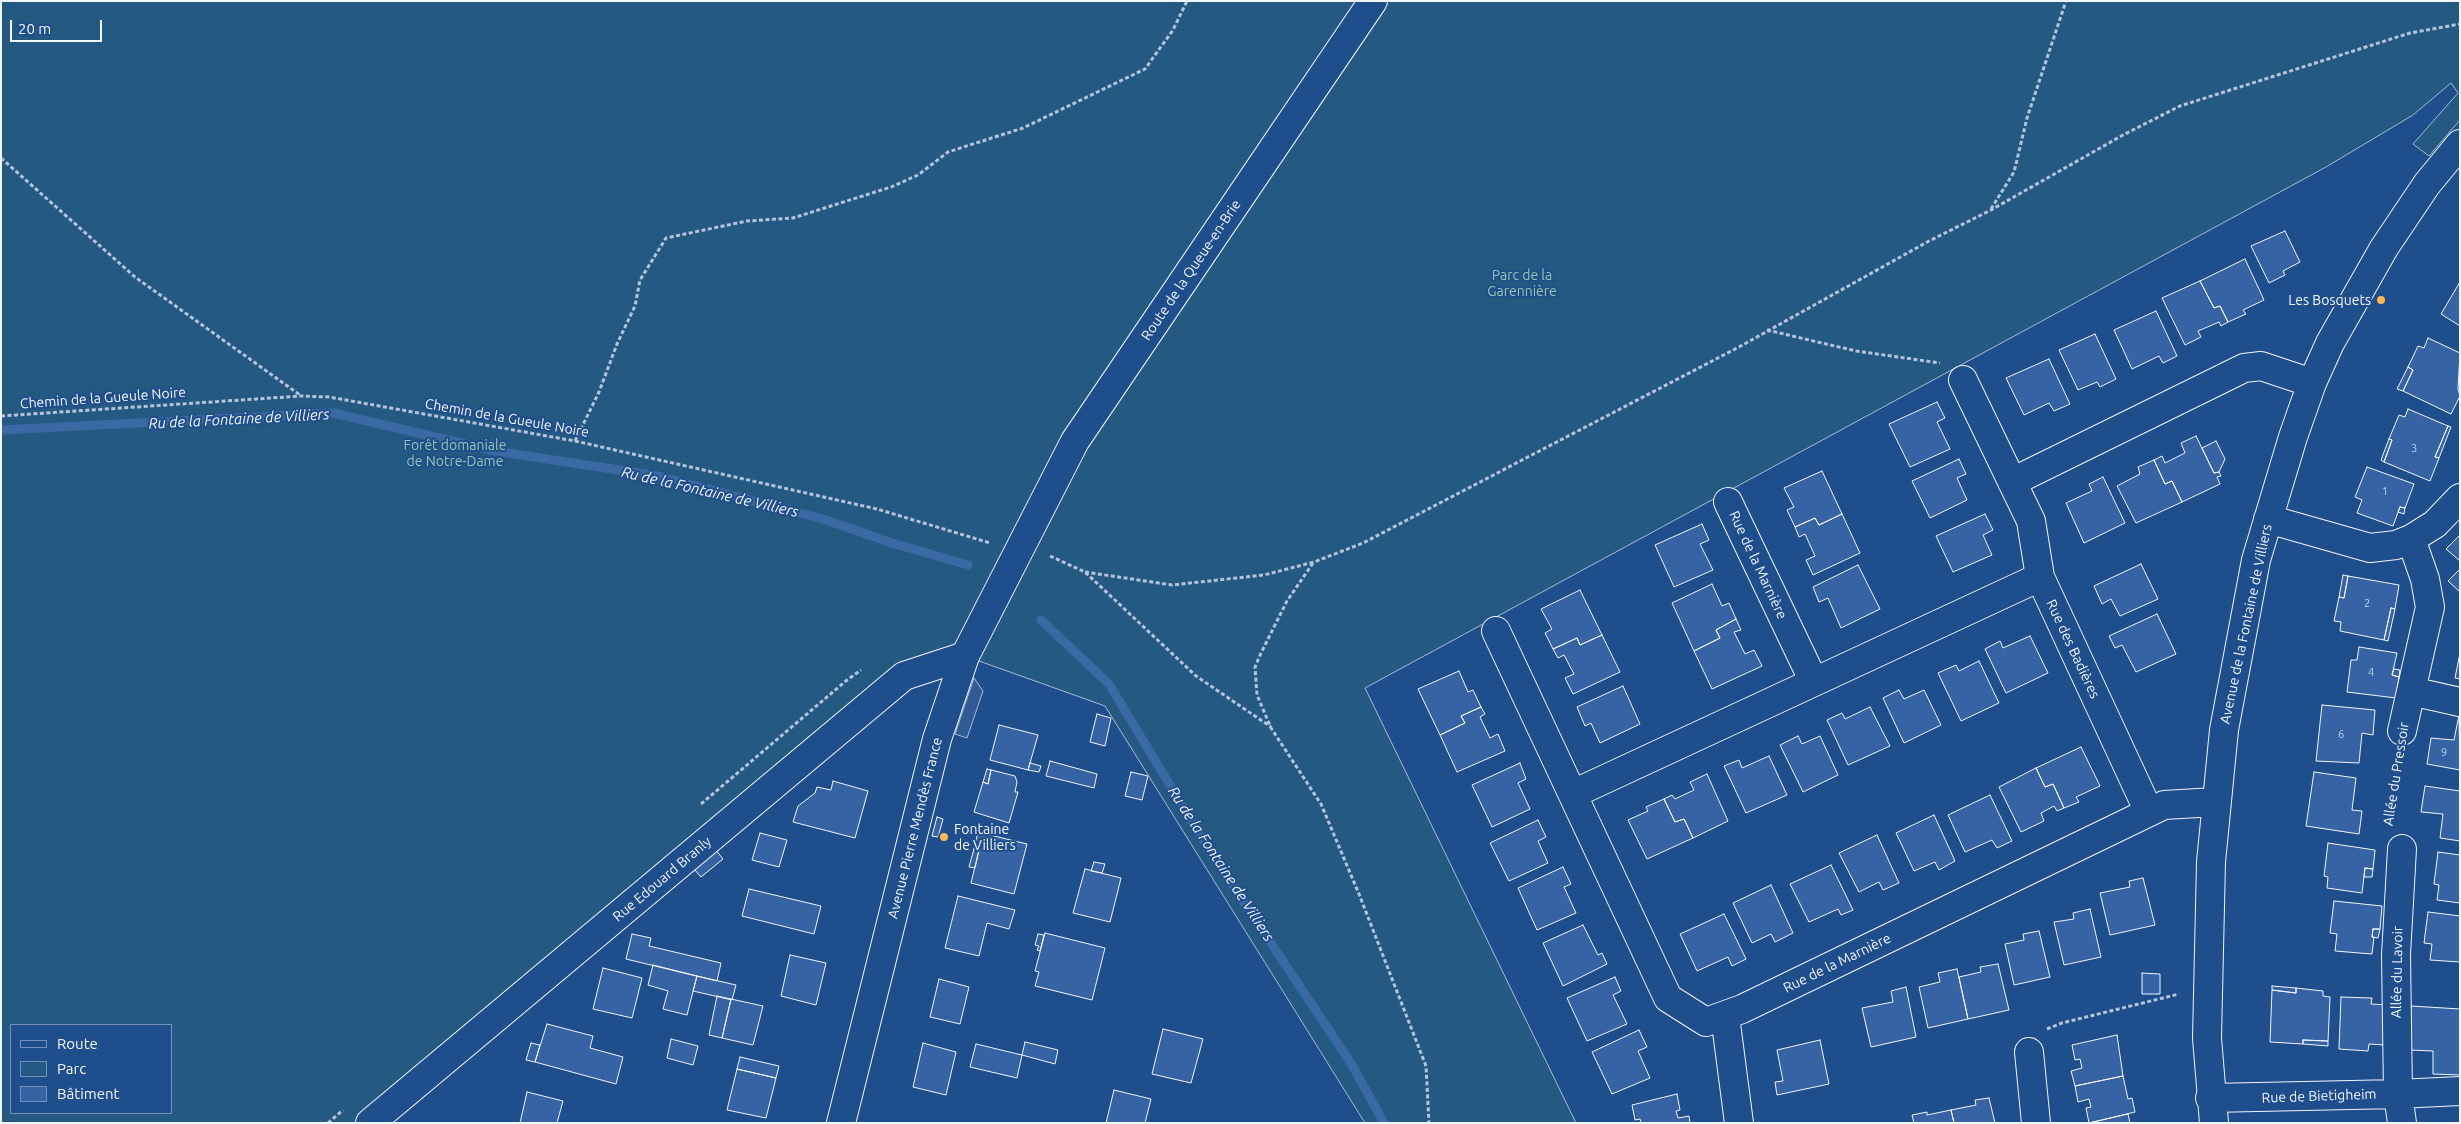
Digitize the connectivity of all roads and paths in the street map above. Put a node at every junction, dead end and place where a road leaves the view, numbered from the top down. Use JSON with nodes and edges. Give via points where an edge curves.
{"nodes":[{"id":1,"x":1186,"y":1,"type":"edge"},
{"id":2,"x":1373,"y":1,"type":"edge"},
{"id":3,"x":2066,"y":1,"type":"edge"},
{"id":4,"x":2460,"y":24,"type":"edge"},
{"id":5,"x":2460,"y":144,"type":"edge"},
{"id":6,"x":1,"y":158,"type":"edge"},
{"id":7,"x":1991,"y":210,"type":"junction"},
{"id":8,"x":1767,"y":330,"type":"junction"},
{"id":9,"x":1963,"y":380,"type":"joint"},
{"id":10,"x":2312,"y":384,"type":"junction"},
{"id":11,"x":301,"y":396,"type":"junction"},
{"id":12,"x":1,"y":416,"type":"edge"},
{"id":13,"x":575,"y":441,"type":"junction"},
{"id":14,"x":2012,"y":482,"type":"junction"},
{"id":15,"x":2460,"y":498,"type":"edge"},
{"id":16,"x":1728,"y":502,"type":"dead end"},
{"id":17,"x":2268,"y":519,"type":"junction"},
{"id":18,"x":2411,"y":539,"type":"junction"},
{"id":19,"x":993,"y":542,"type":"dead end"},
{"id":20,"x":1021,"y":545,"type":"junction"},
{"id":21,"x":1314,"y":562,"type":"junction"},
{"id":22,"x":1085,"y":572,"type":"junction"},
{"id":23,"x":2040,"y":577,"type":"junction"},
{"id":24,"x":1496,"y":631,"type":"dead end"},
{"id":25,"x":965,"y":656,"type":"junction"},
{"id":26,"x":1814,"y":682,"type":"junction"},
{"id":27,"x":2411,"y":691,"type":"junction"},
{"id":28,"x":2460,"y":702,"type":"edge"},
{"id":29,"x":1271,"y":728,"type":"junction"},
{"id":30,"x":2402,"y":731,"type":"joint"},
{"id":31,"x":1573,"y":794,"type":"junction"},
{"id":32,"x":2215,"y":802,"type":"junction"},
{"id":33,"x":2150,"y":812,"type":"junction"},
{"id":34,"x":2402,"y":849,"type":"joint"},
{"id":35,"x":2207,"y":992,"type":"junction"},
{"id":36,"x":1725,"y":1016,"type":"junction"},
{"id":37,"x":2029,"y":1052,"type":"joint"},
{"id":38,"x":2460,"y":1092,"type":"edge"},
{"id":39,"x":2398,"y":1094,"type":"junction"},
{"id":40,"x":2212,"y":1110,"type":"edge"},
{"id":41,"x":370,"y":1123,"type":"edge"},
{"id":42,"x":841,"y":1123,"type":"edge"},
{"id":43,"x":1429,"y":1123,"type":"edge"},
{"id":44,"x":1739,"y":1123,"type":"edge"},
{"id":45,"x":2036,"y":1123,"type":"edge"},
{"id":46,"x":2402,"y":1123,"type":"edge"}],
"edges":[{"from":1,"to":13,"type":"path","via":[[1173,30],[1145,69],[1022,128],[948,152],[918,175],[891,188],[793,218],[747,221],[666,238],[640,280],[635,306]]},
{"from":2,"to":20,"type":"street","name":"Route de la Queue-en-Brie","via":[[1075,440]]},
{"from":3,"to":7,"type":"path","via":[[2027,118],[2014,172]]},
{"from":4,"to":7,"type":"path","via":[[2410,33],[2180,106],[2122,135]]},
{"from":5,"to":10,"type":"street","name":"Avenue de la Fontaine de Villiers","via":[[2427,184],[2384,248],[2345,315]]},
{"from":6,"to":11,"type":"path","via":[[135,277]]},
{"from":7,"to":8,"type":"path"},
{"from":8,"to":9,"type":"path","via":[[1856,351],[1960,368],[1969,373]]},
{"from":8,"to":21,"type":"path","via":[[1362,543]]},
{"from":9,"to":14,"type":"street","name":"Rue des Badières"},
{"from":10,"to":14,"type":"street","via":[[2261,366],[2244,368]]},
{"from":10,"to":17,"type":"street","name":"Avenue de la Fontaine de Villiers"},
{"from":11,"to":12,"type":"path","name":"Chemin de la Gueule Noire"},
{"from":11,"to":13,"type":"path","name":"Chemin de la Gueule Noire","via":[[329,398]]},
{"from":13,"to":19,"type":"path","name":"Chemin de la Gueule Noire","via":[[877,509],[988,545]]},
{"from":14,"to":23,"type":"street","name":"Rue des Badières","via":[[2031,521]]},
{"from":15,"to":18,"type":"street","via":[[2435,524]]},
{"from":16,"to":26,"type":"street","name":"Rue de la Marnière"},
{"from":17,"to":18,"type":"street","via":[[2370,548],[2396,545]]},
{"from":17,"to":32,"type":"street","name":"Avenue de la Fontaine de Villiers","via":[[2236,655]]},
{"from":18,"to":27,"type":"street","name":"Allée du Pressoir","via":[[2425,578],[2430,607]]},
{"from":20,"to":22,"type":"path"},
{"from":20,"to":25,"type":"street","name":"Avenue Pierre Mendès France"},
{"from":21,"to":22,"type":"path","via":[[1264,576],[1172,585]]},
{"from":21,"to":29,"type":"path","via":[[1287,601],[1255,667],[1257,695]]},
{"from":22,"to":29,"type":"path","via":[[1196,676]]},
{"from":23,"to":26,"type":"street"},
{"from":23,"to":33,"type":"street","name":"Rue des Badières"},
{"from":24,"to":31,"type":"street","name":"Rue de la Marnière"},
{"from":25,"to":41,"type":"street","name":"Rue Edouard Branly","via":[[904,676]]},
{"from":25,"to":42,"type":"street","name":"Avenue Pierre Mendès France","via":[[937,739]]},
{"from":26,"to":31,"type":"street"},
{"from":27,"to":28,"type":"street"},
{"from":27,"to":30,"type":"street","name":"Allée du Pressoir"},
{"from":29,"to":43,"type":"path","via":[[1321,804],[1359,894],[1426,1066]]},
{"from":30,"to":34,"type":"path","name":"Allée du Pressoir","via":[[2387,837],[2391,845]]},
{"from":31,"to":36,"type":"street","name":"Rue de la Marnière","via":[[1668,998],[1706,1022]]},
{"from":32,"to":33,"type":"street","name":"Rue de la Marnière","via":[[2164,805]]},
{"from":32,"to":35,"type":"street","name":"Avenue de la Fontaine de Villiers"},
{"from":33,"to":36,"type":"street","name":"Rue de la Marnière"},
{"from":34,"to":39,"type":"street","name":"Allée du Lavoir","via":[[2396,955]]},
{"from":35,"to":37,"type":"path","via":[[2177,994],[2062,1023],[2038,1033],[2031,1041]]},
{"from":35,"to":40,"type":"street","name":"Avenue de la Fontaine de Villiers"},
{"from":36,"to":44,"type":"street"},
{"from":37,"to":45,"type":"street"},
{"from":38,"to":39,"type":"street","name":"Rue de Bietigheim"},
{"from":39,"to":40,"type":"street","name":"Rue de Bietigheim"},
{"from":39,"to":46,"type":"street"}]}
